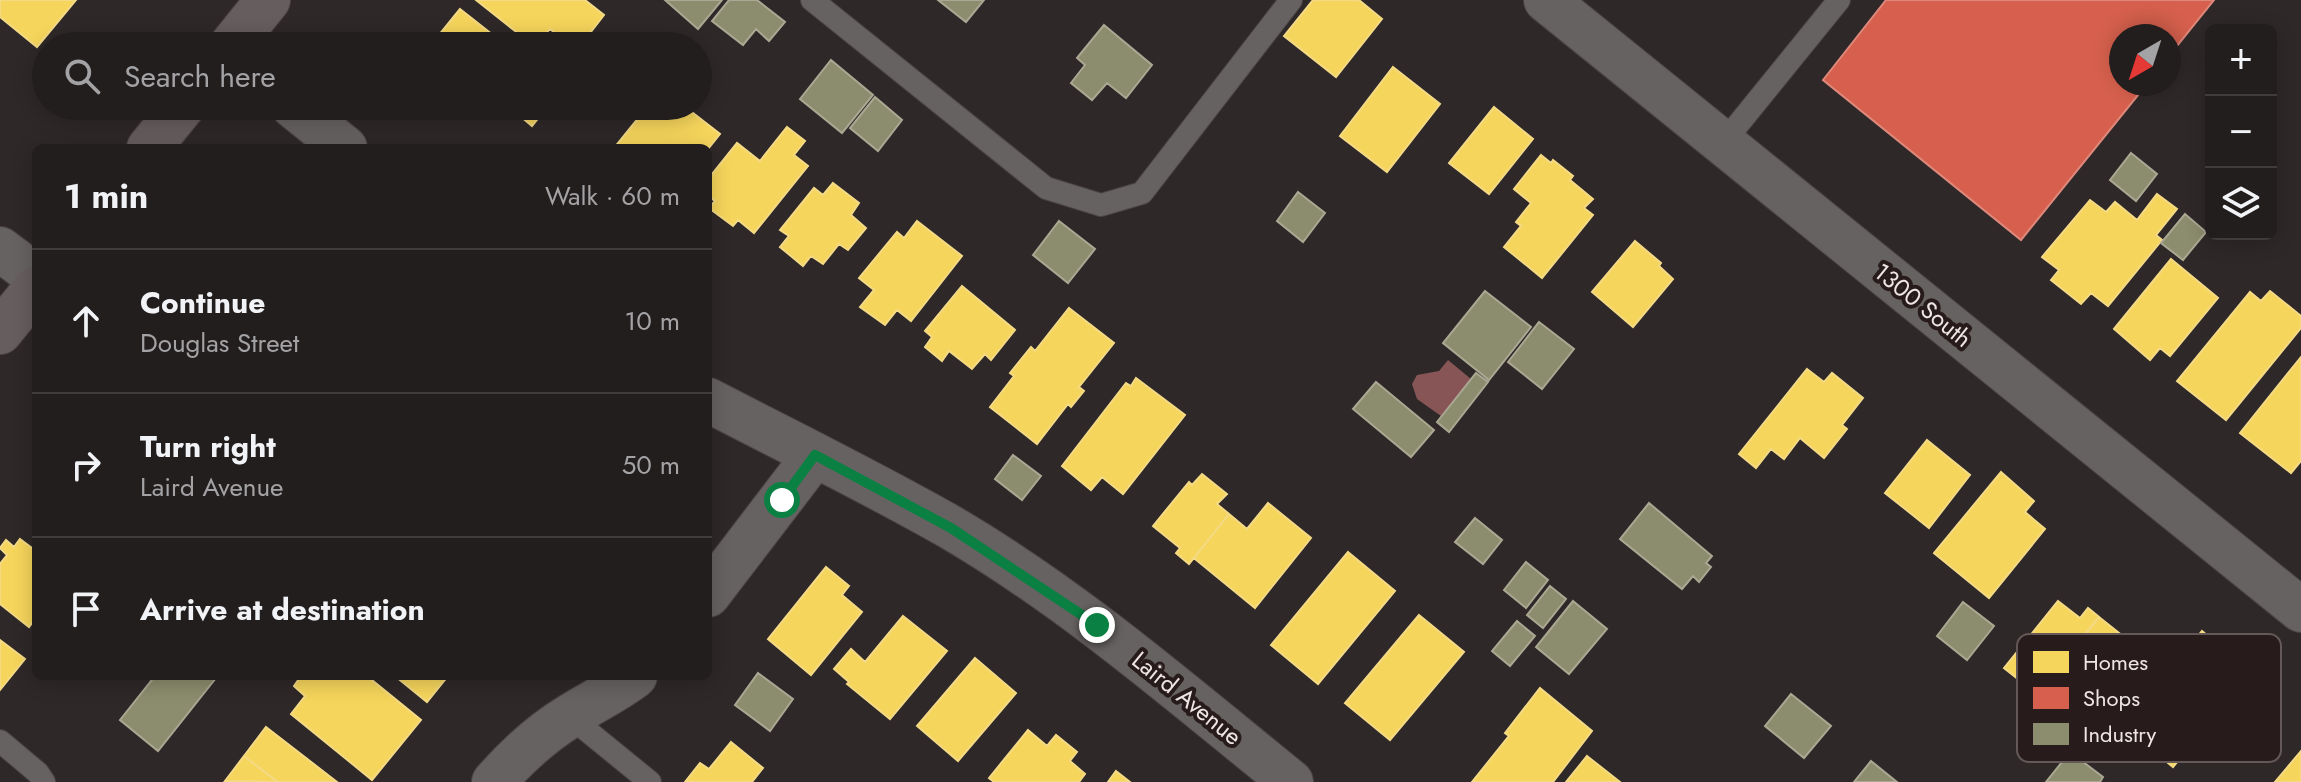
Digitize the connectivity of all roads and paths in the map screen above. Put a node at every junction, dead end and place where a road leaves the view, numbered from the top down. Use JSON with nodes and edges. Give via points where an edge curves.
{"nodes":[{"id":1,"x":268,"y":0,"type":"edge"},
{"id":2,"x":812,"y":0,"type":"edge"},
{"id":3,"x":1291,"y":0,"type":"edge"},
{"id":4,"x":1546,"y":0,"type":"edge"},
{"id":5,"x":1839,"y":0,"type":"edge"},
{"id":6,"x":242,"y":32,"type":"edge"},
{"id":7,"x":172,"y":120,"type":"edge"},
{"id":8,"x":310,"y":120,"type":"edge"},
{"id":9,"x":1723,"y":143,"type":"junction"},
{"id":10,"x":152,"y":144,"type":"edge"},
{"id":11,"x":340,"y":144,"type":"edge"},
{"id":12,"x":0,"y":249,"type":"edge"},
{"id":13,"x":32,"y":273,"type":"edge"},
{"id":14,"x":32,"y":293,"type":"edge"},
{"id":15,"x":0,"y":332,"type":"edge"},
{"id":16,"x":712,"y":402,"type":"edge"},
{"id":17,"x":815,"y":455,"type":"junction"},
{"id":18,"x":712,"y":590,"type":"edge"},
{"id":19,"x":2301,"y":610,"type":"edge"},
{"id":20,"x":630,"y":680,"type":"edge"},
{"id":21,"x":569,"y":716,"type":"junction"},
{"id":22,"x":0,"y":741,"type":"edge"},
{"id":23,"x":44,"y":782,"type":"edge"},
{"id":24,"x":494,"y":782,"type":"edge"},
{"id":25,"x":650,"y":782,"type":"edge"},
{"id":26,"x":1291,"y":782,"type":"edge"}],
"edges":[{"from":1,"to":6,"type":"main road"},
{"from":2,"to":3,"type":"lane","via":[[1046,188],[1101,205],[1142,193]]},
{"from":4,"to":9,"type":"street","name":"1300 South"},
{"from":5,"to":9,"type":"lane"},
{"from":7,"to":10,"type":"main road"},
{"from":8,"to":11,"type":"street"},
{"from":9,"to":19,"type":"street","name":"1300 South"},
{"from":12,"to":13,"type":"street"},
{"from":14,"to":15,"type":"main road"},
{"from":16,"to":17,"type":"street","name":"Laird Avenue"},
{"from":17,"to":18,"type":"street"},
{"from":17,"to":26,"type":"street","name":"Laird Avenue","via":[[951,528],[1085,617]]},
{"from":20,"to":21,"type":"street"},
{"from":21,"to":24,"type":"street"},
{"from":21,"to":25,"type":"lane"},
{"from":22,"to":23,"type":"lane"}]}
